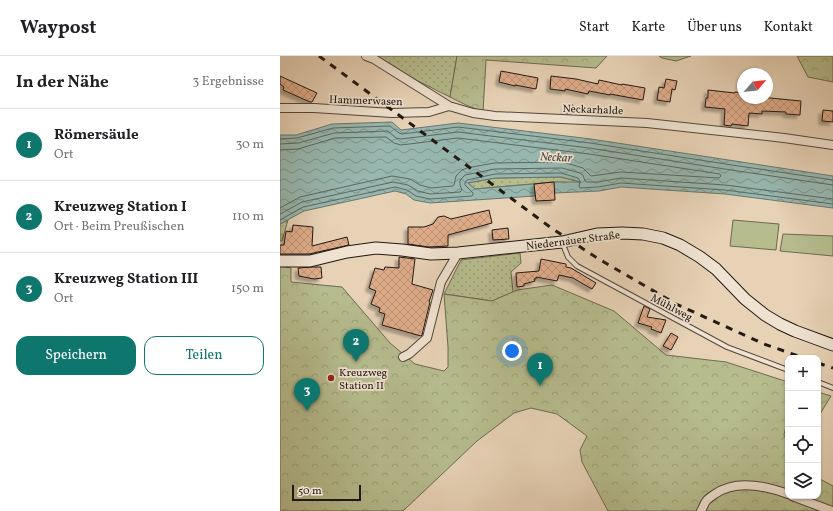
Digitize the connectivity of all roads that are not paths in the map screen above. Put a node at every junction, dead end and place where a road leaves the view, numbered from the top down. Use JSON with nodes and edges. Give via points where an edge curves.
{"nodes":[{"id":1,"x":366,"y":56,"type":"edge"},
{"id":2,"x":449,"y":106,"type":"junction"},
{"id":3,"x":280,"y":108,"type":"edge"},
{"id":4,"x":833,"y":146,"type":"edge"},
{"id":5,"x":562,"y":242,"type":"junction"},
{"id":6,"x":458,"y":254,"type":"junction"},
{"id":7,"x":280,"y":261,"type":"edge"},
{"id":8,"x":833,"y":345,"type":"edge"},
{"id":9,"x":403,"y":357,"type":"dead end"},
{"id":10,"x":785,"y":369,"type":"edge"},
{"id":11,"x":821,"y":383,"type":"edge"},
{"id":12,"x":833,"y":388,"type":"edge"},
{"id":13,"x":785,"y":493,"type":"edge"},
{"id":14,"x":800,"y":499,"type":"edge"},
{"id":15,"x":701,"y":511,"type":"edge"},
{"id":16,"x":832,"y":511,"type":"edge"}],
"edges":[{"from":1,"to":2,"type":"street","name":"Neckarhalde"},
{"from":2,"to":3,"type":"street","name":"Hammerwasen","via":[[429,112],[392,113]]},
{"from":2,"to":4,"type":"street","name":"Neckarhalde","via":[[496,116],[647,123]]},
{"from":5,"to":6,"type":"main road","name":"Niedernauer Straße"},
{"from":5,"to":8,"type":"main road","name":"Niedernauer Straße","via":[[597,234],[622,233],[663,238],[680,245],[716,269],[765,315],[795,331]]},
{"from":5,"to":10,"type":"lane","name":"Mühlweg","via":[[568,257],[577,266],[727,346]]},
{"from":6,"to":7,"type":"main road","name":"Niedernauer Straße","via":[[376,248],[310,261]]},
{"from":6,"to":9,"type":"street","via":[[441,282],[428,338]]},
{"from":11,"to":12,"type":"lane"},
{"from":13,"to":15,"type":"street","via":[[749,485],[732,486],[707,500]]},
{"from":14,"to":16,"type":"street"}]}
